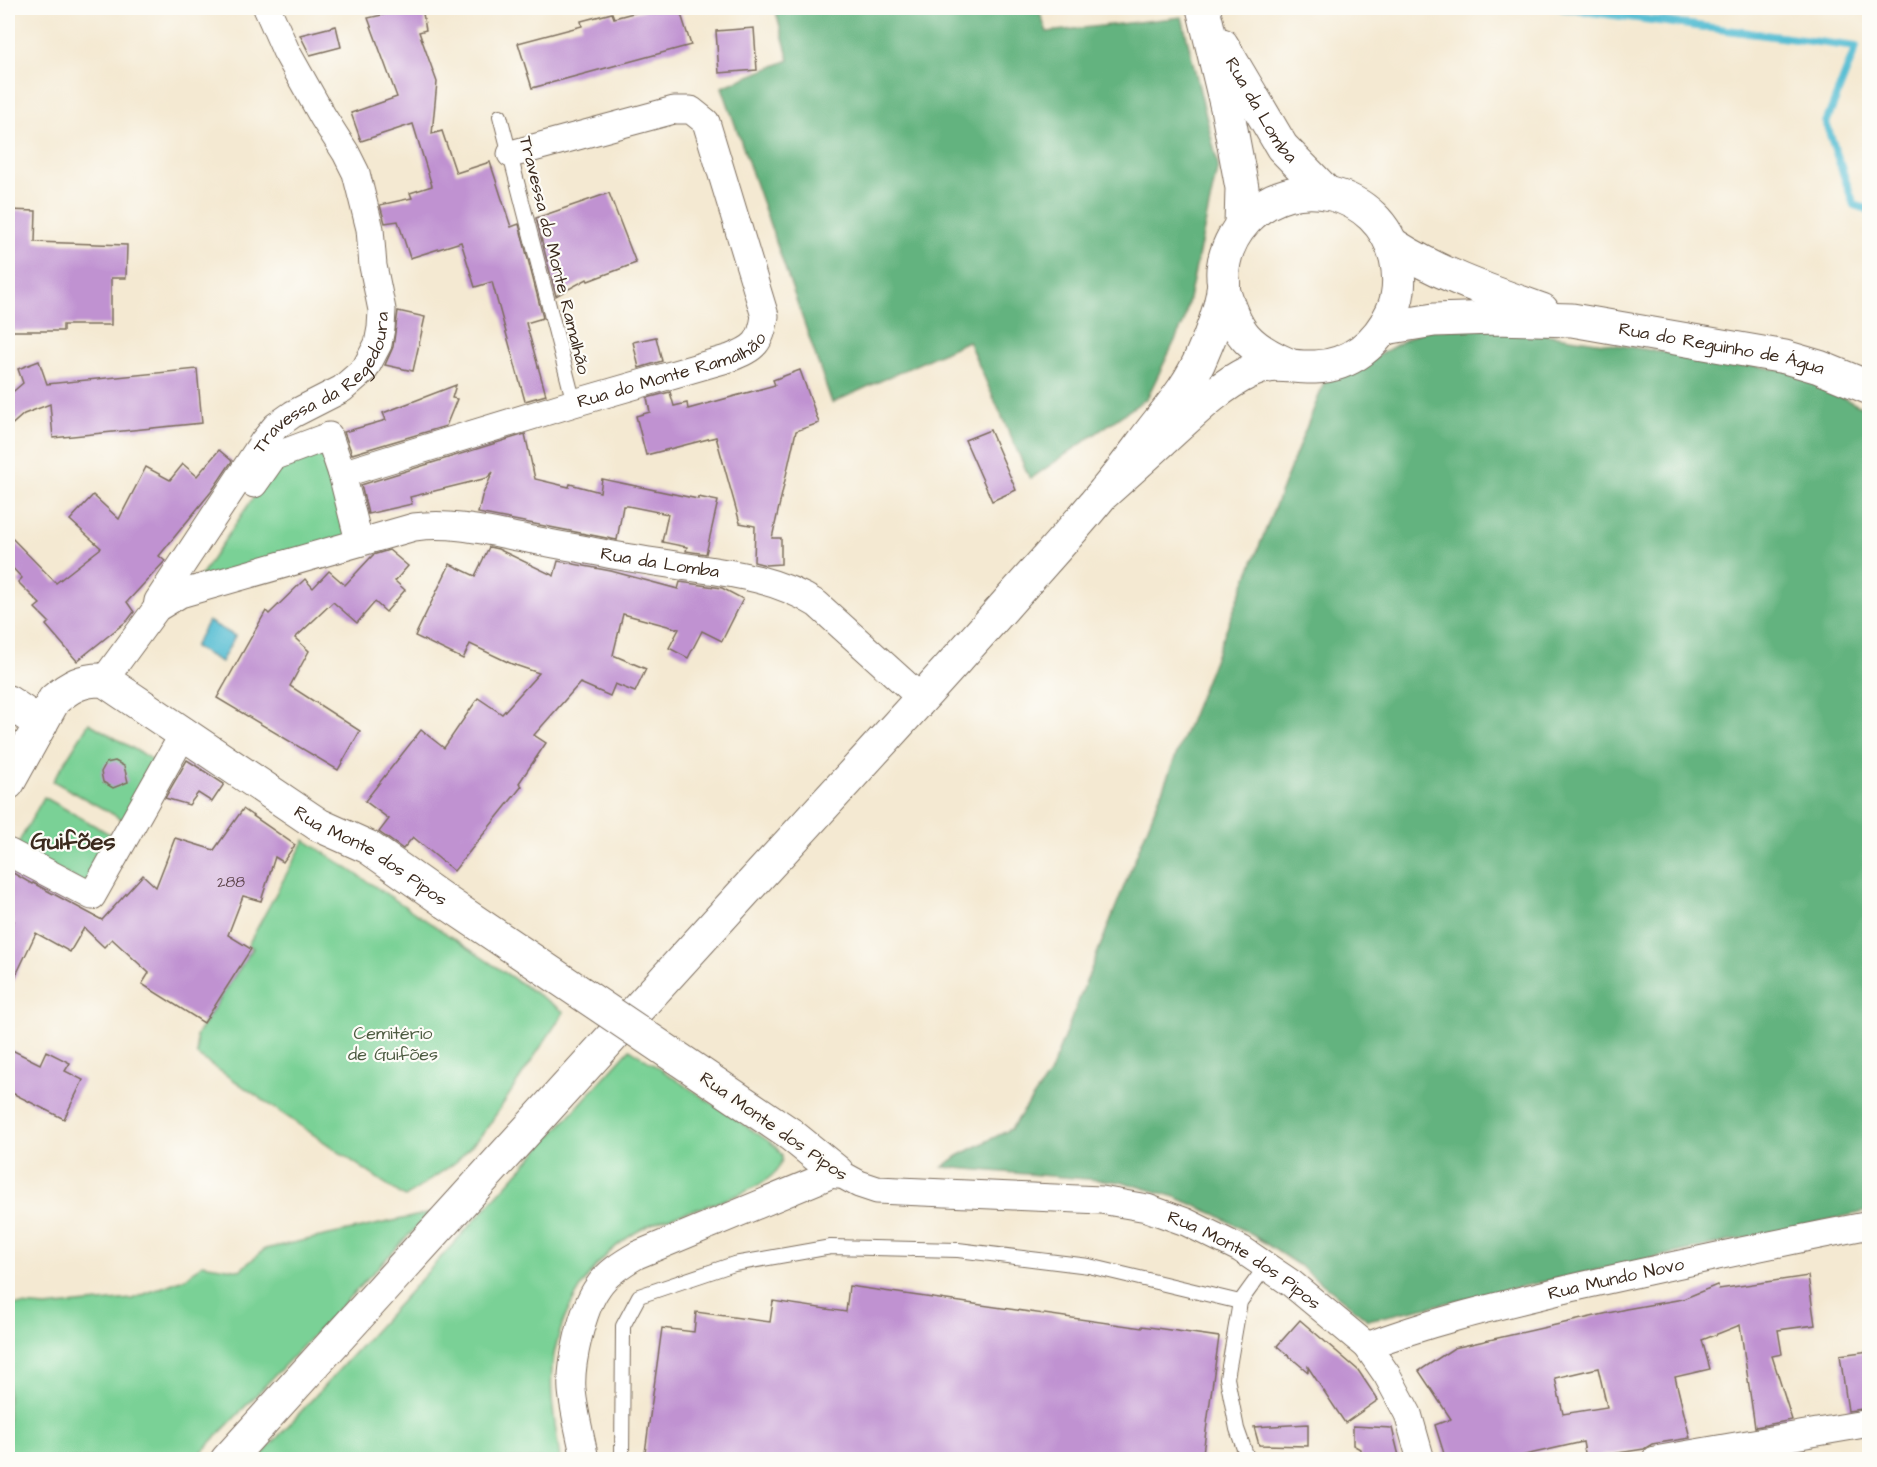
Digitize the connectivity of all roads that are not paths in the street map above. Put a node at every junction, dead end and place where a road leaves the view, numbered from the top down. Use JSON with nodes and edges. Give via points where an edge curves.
{"nodes":[{"id":1,"x":267,"y":8,"type":"edge"},
{"id":2,"x":1205,"y":14,"type":"edge"},
{"id":3,"x":500,"y":116,"type":"dead end"},
{"id":4,"x":511,"y":154,"type":"junction"},
{"id":5,"x":1326,"y":192,"type":"junction"},
{"id":6,"x":1241,"y":225,"type":"junction"},
{"id":7,"x":1392,"y":244,"type":"junction"},
{"id":8,"x":1223,"y":289,"type":"junction"},
{"id":9,"x":1572,"y":320,"type":"junction"},
{"id":10,"x":1384,"y":328,"type":"junction"},
{"id":11,"x":1289,"y":365,"type":"junction"},
{"id":12,"x":1869,"y":388,"type":"edge"},
{"id":13,"x":574,"y":403,"type":"junction"},
{"id":14,"x":342,"y":474,"type":"junction"},
{"id":15,"x":1104,"y":493,"type":"junction"},
{"id":16,"x":359,"y":542,"type":"junction"},
{"id":17,"x":180,"y":594,"type":"junction"},
{"id":18,"x":157,"y":608,"type":"junction"},
{"id":19,"x":104,"y":681,"type":"junction"},
{"id":20,"x":922,"y":699,"type":"junction"},
{"id":21,"x":8,"y":702,"type":"edge"},
{"id":22,"x":41,"y":723,"type":"junction"},
{"id":23,"x":184,"y":733,"type":"junction"},
{"id":24,"x":8,"y":783,"type":"edge"},
{"id":25,"x":8,"y":852,"type":"edge"},
{"id":26,"x":837,"y":1172,"type":"junction"},
{"id":27,"x":1869,"y":1225,"type":"edge"},
{"id":28,"x":1266,"y":1266,"type":"junction"},
{"id":29,"x":1240,"y":1302,"type":"junction"},
{"id":30,"x":1367,"y":1346,"type":"junction"},
{"id":31,"x":1869,"y":1423,"type":"edge"},
{"id":32,"x":227,"y":1460,"type":"edge"},
{"id":33,"x":585,"y":1460,"type":"edge"},
{"id":34,"x":622,"y":1460,"type":"edge"},
{"id":35,"x":1248,"y":1460,"type":"edge"},
{"id":36,"x":1421,"y":1460,"type":"edge"},
{"id":37,"x":1655,"y":1460,"type":"edge"}],
"edges":[{"from":1,"to":18,"type":"street","name":"Travessa da Regedoura","via":[[286,51],[356,173],[370,230],[382,310],[381,328],[378,344],[365,369],[342,390],[276,426],[263,442]]},
{"from":2,"to":5,"type":"main road","name":"Rua da Lomba","via":[[1282,147]]},
{"from":2,"to":6,"type":"main road","name":"Rua da Lomba","via":[[1242,188]]},
{"from":3,"to":4,"type":"lane","name":"Travessa do Monte Ramalhão"},
{"from":4,"to":13,"type":"lane","name":"Travessa do Monte Ramalhão"},
{"from":4,"to":13,"type":"street","name":"Rua do Monte Ramalhão","via":[[674,110],[691,110],[706,122],[765,316],[762,333],[751,350]]},
{"from":5,"to":6,"type":"main road","via":[[1302,191],[1279,197],[1258,208]]},
{"from":5,"to":7,"type":"main road","via":[[1347,198],[1366,210]]},
{"from":6,"to":8,"type":"main road","via":[[1223,266]]},
{"from":7,"to":9,"type":"main road","name":"Rua do Reguinho de Água","via":[[1416,260],[1488,291]]},
{"from":7,"to":10,"type":"main road","via":[[1399,273],[1397,302]]},
{"from":8,"to":11,"type":"main road","via":[[1230,314],[1245,337],[1265,354]]},
{"from":8,"to":15,"type":"main road","via":[[1214,327],[1199,363],[1183,390]]},
{"from":9,"to":10,"type":"main road","name":"Rua do Reguinho de Água","via":[[1434,320]]},
{"from":9,"to":12,"type":"main road","name":"Rua do Reguinho de Água","via":[[1785,357]]},
{"from":10,"to":11,"type":"main road","via":[[1366,348],[1343,362],[1316,367]]},
{"from":11,"to":15,"type":"main road","via":[[1266,364],[1228,383]]},
{"from":13,"to":14,"type":"street","name":"Rua do Monte Ramalhão"},
{"from":14,"to":16,"type":"street"},
{"from":14,"to":17,"type":"street","via":[[329,436],[273,457]]},
{"from":15,"to":20,"type":"main road"},
{"from":16,"to":17,"type":"street","name":"Rua da Lomba"},
{"from":16,"to":20,"type":"street","name":"Rua da Lomba","via":[[414,526],[447,525],[759,579],[800,593],[817,604]]},
{"from":17,"to":18,"type":"street"},
{"from":18,"to":19,"type":"street"},
{"from":19,"to":22,"type":"main road","via":[[77,683],[64,690]]},
{"from":19,"to":23,"type":"main road","name":"Rua Monte dos Pipos"},
{"from":20,"to":32,"type":"main road"},
{"from":21,"to":22,"type":"main road"},
{"from":22,"to":24,"type":"main road"},
{"from":23,"to":25,"type":"street","via":[[92,897]]},
{"from":23,"to":26,"type":"main road","name":"Rua Monte dos Pipos","bridge":true,"via":[[319,825],[368,847],[790,1134]]},
{"from":26,"to":28,"type":"street","name":"Rua Monte dos Pipos","via":[[877,1190],[1101,1200],[1147,1208],[1186,1222]]},
{"from":26,"to":33,"type":"street","via":[[637,1255],[597,1287],[575,1349],[572,1389]]},
{"from":27,"to":30,"type":"street","name":"Rua Mundo Novo","via":[[1508,1303]]},
{"from":28,"to":29,"type":"lane"},
{"from":28,"to":30,"type":"street","name":"Rua Monte dos Pipos"},
{"from":29,"to":34,"type":"lane","via":[[1089,1266],[958,1250],[831,1247],[734,1264],[639,1296],[623,1326]]},
{"from":29,"to":35,"type":"lane","via":[[1227,1378]]},
{"from":30,"to":36,"type":"street","name":"Rua Monte dos Pipos","via":[[1408,1414]]},
{"from":31,"to":37,"type":"street"}]}
